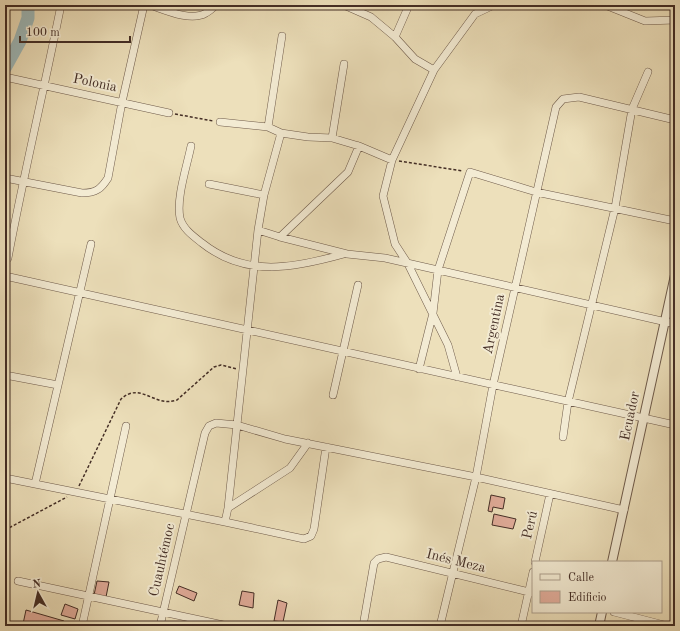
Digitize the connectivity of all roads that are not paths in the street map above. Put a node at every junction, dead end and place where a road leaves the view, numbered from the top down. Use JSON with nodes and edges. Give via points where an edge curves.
{"nodes":[{"id":1,"x":61,"y":5,"type":"edge"},
{"id":2,"x":144,"y":5,"type":"edge"},
{"id":3,"x":150,"y":5,"type":"edge"},
{"id":4,"x":216,"y":5,"type":"edge"},
{"id":5,"x":329,"y":5,"type":"edge"},
{"id":6,"x":409,"y":5,"type":"edge"},
{"id":7,"x":494,"y":5,"type":"edge"},
{"id":8,"x":605,"y":5,"type":"edge"},
{"id":9,"x":675,"y":20,"type":"edge"},
{"id":10,"x":282,"y":36,"type":"dead end"},
{"id":11,"x":395,"y":37,"type":"junction"},
{"id":12,"x":344,"y":64,"type":"dead end"},
{"id":13,"x":434,"y":70,"type":"junction"},
{"id":14,"x":648,"y":72,"type":"dead end"},
{"id":15,"x":5,"y":77,"type":"edge"},
{"id":16,"x":45,"y":86,"type":"junction"},
{"id":17,"x":122,"y":102,"type":"junction"},
{"id":18,"x":632,"y":109,"type":"junction"},
{"id":19,"x":169,"y":113,"type":"road end"},
{"id":20,"x":675,"y":120,"type":"edge"},
{"id":21,"x":220,"y":122,"type":"road end"},
{"id":22,"x":268,"y":127,"type":"junction"},
{"id":23,"x":281,"y":133,"type":"junction"},
{"id":24,"x":332,"y":138,"type":"junction"},
{"id":25,"x":191,"y":146,"type":"dead end"},
{"id":26,"x":359,"y":146,"type":"junction"},
{"id":27,"x":392,"y":160,"type":"junction"},
{"id":28,"x":5,"y":178,"type":"edge"},
{"id":29,"x":22,"y":181,"type":"junction"},
{"id":30,"x":209,"y":184,"type":"dead end"},
{"id":31,"x":536,"y":192,"type":"junction"},
{"id":32,"x":264,"y":195,"type":"junction"},
{"id":33,"x":614,"y":208,"type":"junction"},
{"id":34,"x":675,"y":222,"type":"edge"},
{"id":35,"x":258,"y":230,"type":"junction"},
{"id":36,"x":280,"y":237,"type":"junction"},
{"id":37,"x":91,"y":244,"type":"dead end"},
{"id":38,"x":347,"y":254,"type":"junction"},
{"id":39,"x":8,"y":258,"type":"dead end"},
{"id":40,"x":408,"y":264,"type":"junction"},
{"id":41,"x":255,"y":267,"type":"junction"},
{"id":42,"x":438,"y":270,"type":"junction"},
{"id":43,"x":675,"y":275,"type":"edge"},
{"id":44,"x":5,"y":276,"type":"edge"},
{"id":45,"x":358,"y":285,"type":"dead end"},
{"id":46,"x":515,"y":287,"type":"junction"},
{"id":47,"x":80,"y":292,"type":"junction"},
{"id":48,"x":591,"y":306,"type":"junction"},
{"id":49,"x":433,"y":313,"type":"junction"},
{"id":50,"x":665,"y":321,"type":"junction"},
{"id":51,"x":675,"y":324,"type":"edge"},
{"id":52,"x":247,"y":330,"type":"junction"},
{"id":53,"x":342,"y":352,"type":"junction"},
{"id":54,"x":419,"y":369,"type":"junction"},
{"id":55,"x":5,"y":375,"type":"edge"},
{"id":56,"x":457,"y":377,"type":"junction"},
{"id":57,"x":58,"y":385,"type":"junction"},
{"id":58,"x":493,"y":385,"type":"junction"},
{"id":59,"x":333,"y":395,"type":"dead end"},
{"id":60,"x":568,"y":402,"type":"junction"},
{"id":61,"x":643,"y":419,"type":"junction"},
{"id":62,"x":237,"y":425,"type":"junction"},
{"id":63,"x":675,"y":425,"type":"edge"},
{"id":64,"x":126,"y":426,"type":"dead end"},
{"id":65,"x":563,"y":437,"type":"dead end"},
{"id":66,"x":308,"y":443,"type":"junction"},
{"id":67,"x":326,"y":447,"type":"junction"},
{"id":68,"x":476,"y":477,"type":"junction"},
{"id":69,"x":5,"y":478,"type":"edge"},
{"id":70,"x":35,"y":484,"type":"junction"},
{"id":71,"x":550,"y":494,"type":"junction"},
{"id":72,"x":110,"y":500,"type":"junction"},
{"id":73,"x":228,"y":508,"type":"junction"},
{"id":74,"x":624,"y":510,"type":"junction"},
{"id":75,"x":186,"y":516,"type":"junction"},
{"id":76,"x":225,"y":522,"type":"junction"},
{"id":77,"x":535,"y":561,"type":"edge"},
{"id":78,"x":612,"y":561,"type":"edge"},
{"id":79,"x":451,"y":574,"type":"junction"},
{"id":80,"x":18,"y":581,"type":"dead end"},
{"id":81,"x":532,"y":582,"type":"edge"},
{"id":82,"x":531,"y":593,"type":"edge"},
{"id":83,"x":89,"y":597,"type":"junction"},
{"id":84,"x":163,"y":613,"type":"junction"},
{"id":85,"x":602,"y":613,"type":"edge"},
{"id":86,"x":618,"y":613,"type":"edge"},
{"id":87,"x":82,"y":626,"type":"edge"},
{"id":88,"x":160,"y":626,"type":"edge"},
{"id":89,"x":228,"y":626,"type":"edge"},
{"id":90,"x":363,"y":626,"type":"edge"},
{"id":91,"x":440,"y":626,"type":"edge"},
{"id":92,"x":521,"y":626,"type":"edge"},
{"id":93,"x":598,"y":626,"type":"edge"},
{"id":94,"x":668,"y":626,"type":"edge"}],
"edges":[{"from":1,"to":16,"type":"street"},
{"from":2,"to":17,"type":"street"},
{"from":3,"to":4,"type":"street","via":[[178,15],[205,14]]},
{"from":5,"to":11,"type":"street","via":[[346,6],[359,11],[371,17]]},
{"from":6,"to":11,"type":"street"},
{"from":7,"to":13,"type":"street","via":[[475,14]]},
{"from":8,"to":9,"type":"street","via":[[645,21]]},
{"from":10,"to":22,"type":"street"},
{"from":11,"to":13,"type":"street","via":[[415,59]]},
{"from":12,"to":24,"type":"street"},
{"from":13,"to":27,"type":"street"},
{"from":14,"to":18,"type":"street"},
{"from":15,"to":16,"type":"street","name":"Polonia"},
{"from":16,"to":17,"type":"street","name":"Polonia"},
{"from":16,"to":29,"type":"street"},
{"from":17,"to":19,"type":"street","name":"Polonia"},
{"from":17,"to":29,"type":"street","via":[[108,178],[101,188],[93,193],[82,194]]},
{"from":18,"to":20,"type":"street","name":"Argentina"},
{"from":18,"to":31,"type":"street","name":"Argentina","via":[[579,97],[563,99],[556,107]]},
{"from":18,"to":33,"type":"street"},
{"from":21,"to":22,"type":"street"},
{"from":22,"to":23,"type":"street"},
{"from":23,"to":24,"type":"street"},
{"from":23,"to":32,"type":"street"},
{"from":24,"to":26,"type":"street"},
{"from":25,"to":41,"type":"street","via":[[179,205],[180,219],[187,231],[209,248],[225,258]]},
{"from":26,"to":27,"type":"street"},
{"from":26,"to":36,"type":"street","via":[[348,172]]},
{"from":27,"to":40,"type":"street","via":[[383,196],[395,244]]},
{"from":28,"to":29,"type":"street"},
{"from":29,"to":39,"type":"street"},
{"from":30,"to":32,"type":"street"},
{"from":31,"to":33,"type":"street"},
{"from":31,"to":42,"type":"street","via":[[470,172]]},
{"from":31,"to":46,"type":"street","name":"Argentina"},
{"from":32,"to":35,"type":"street"},
{"from":33,"to":34,"type":"street"},
{"from":33,"to":48,"type":"street"},
{"from":35,"to":36,"type":"street"},
{"from":35,"to":41,"type":"street"},
{"from":36,"to":38,"type":"street"},
{"from":37,"to":47,"type":"street"},
{"from":38,"to":40,"type":"street","via":[[385,258]]},
{"from":38,"to":41,"type":"street","via":[[305,265]]},
{"from":40,"to":42,"type":"street"},
{"from":40,"to":49,"type":"street"},
{"from":41,"to":52,"type":"street"},
{"from":42,"to":46,"type":"street"},
{"from":42,"to":49,"type":"street"},
{"from":43,"to":50,"type":"street","name":"Ecuador"},
{"from":44,"to":47,"type":"street"},
{"from":45,"to":53,"type":"street"},
{"from":46,"to":48,"type":"street"},
{"from":46,"to":58,"type":"street","name":"Argentina"},
{"from":47,"to":52,"type":"street"},
{"from":47,"to":57,"type":"street"},
{"from":48,"to":50,"type":"street"},
{"from":48,"to":60,"type":"street"},
{"from":49,"to":54,"type":"street"},
{"from":49,"to":56,"type":"street","via":[[448,345]]},
{"from":50,"to":51,"type":"street"},
{"from":50,"to":61,"type":"street","name":"Ecuador"},
{"from":52,"to":53,"type":"street"},
{"from":52,"to":62,"type":"street"},
{"from":53,"to":54,"type":"street"},
{"from":53,"to":59,"type":"street"},
{"from":54,"to":56,"type":"street"},
{"from":55,"to":57,"type":"street"},
{"from":56,"to":58,"type":"street"},
{"from":57,"to":70,"type":"street"},
{"from":58,"to":60,"type":"street"},
{"from":58,"to":68,"type":"street","name":"Argentina"},
{"from":60,"to":61,"type":"street"},
{"from":60,"to":65,"type":"street"},
{"from":61,"to":63,"type":"street"},
{"from":61,"to":74,"type":"street","name":"Ecuador"},
{"from":62,"to":66,"type":"street"},
{"from":62,"to":73,"type":"street"},
{"from":62,"to":75,"type":"street","via":[[216,423],[209,426],[205,433]]},
{"from":64,"to":72,"type":"street"},
{"from":66,"to":67,"type":"street"},
{"from":66,"to":73,"type":"street","via":[[290,468]]},
{"from":67,"to":68,"type":"street"},
{"from":67,"to":76,"type":"street","name":"Cuauhtémoc","via":[[311,536],[304,539]]},
{"from":68,"to":71,"type":"street"},
{"from":68,"to":79,"type":"street","name":"Argentina"},
{"from":69,"to":70,"type":"street"},
{"from":70,"to":72,"type":"street"},
{"from":71,"to":74,"type":"street"},
{"from":71,"to":77,"type":"street","name":"Perú"},
{"from":72,"to":75,"type":"street"},
{"from":72,"to":83,"type":"street"},
{"from":73,"to":76,"type":"street"},
{"from":74,"to":78,"type":"street","name":"Ecuador"},
{"from":75,"to":76,"type":"street","name":"Cuauhtémoc"},
{"from":75,"to":84,"type":"street","name":"Cuauhtémoc"},
{"from":79,"to":82,"type":"street","name":"Inés Meza"},
{"from":79,"to":90,"type":"street","name":"Inés Meza","via":[[386,557],[378,559],[374,564]]},
{"from":79,"to":91,"type":"street","name":"Argentina"},
{"from":80,"to":83,"type":"street"},
{"from":81,"to":82,"type":"street"},
{"from":82,"to":92,"type":"street"},
{"from":83,"to":84,"type":"street"},
{"from":83,"to":87,"type":"street"},
{"from":84,"to":88,"type":"street","name":"Cuauhtémoc"},
{"from":84,"to":89,"type":"street"},
{"from":85,"to":93,"type":"street"},
{"from":86,"to":94,"type":"street"}]}
